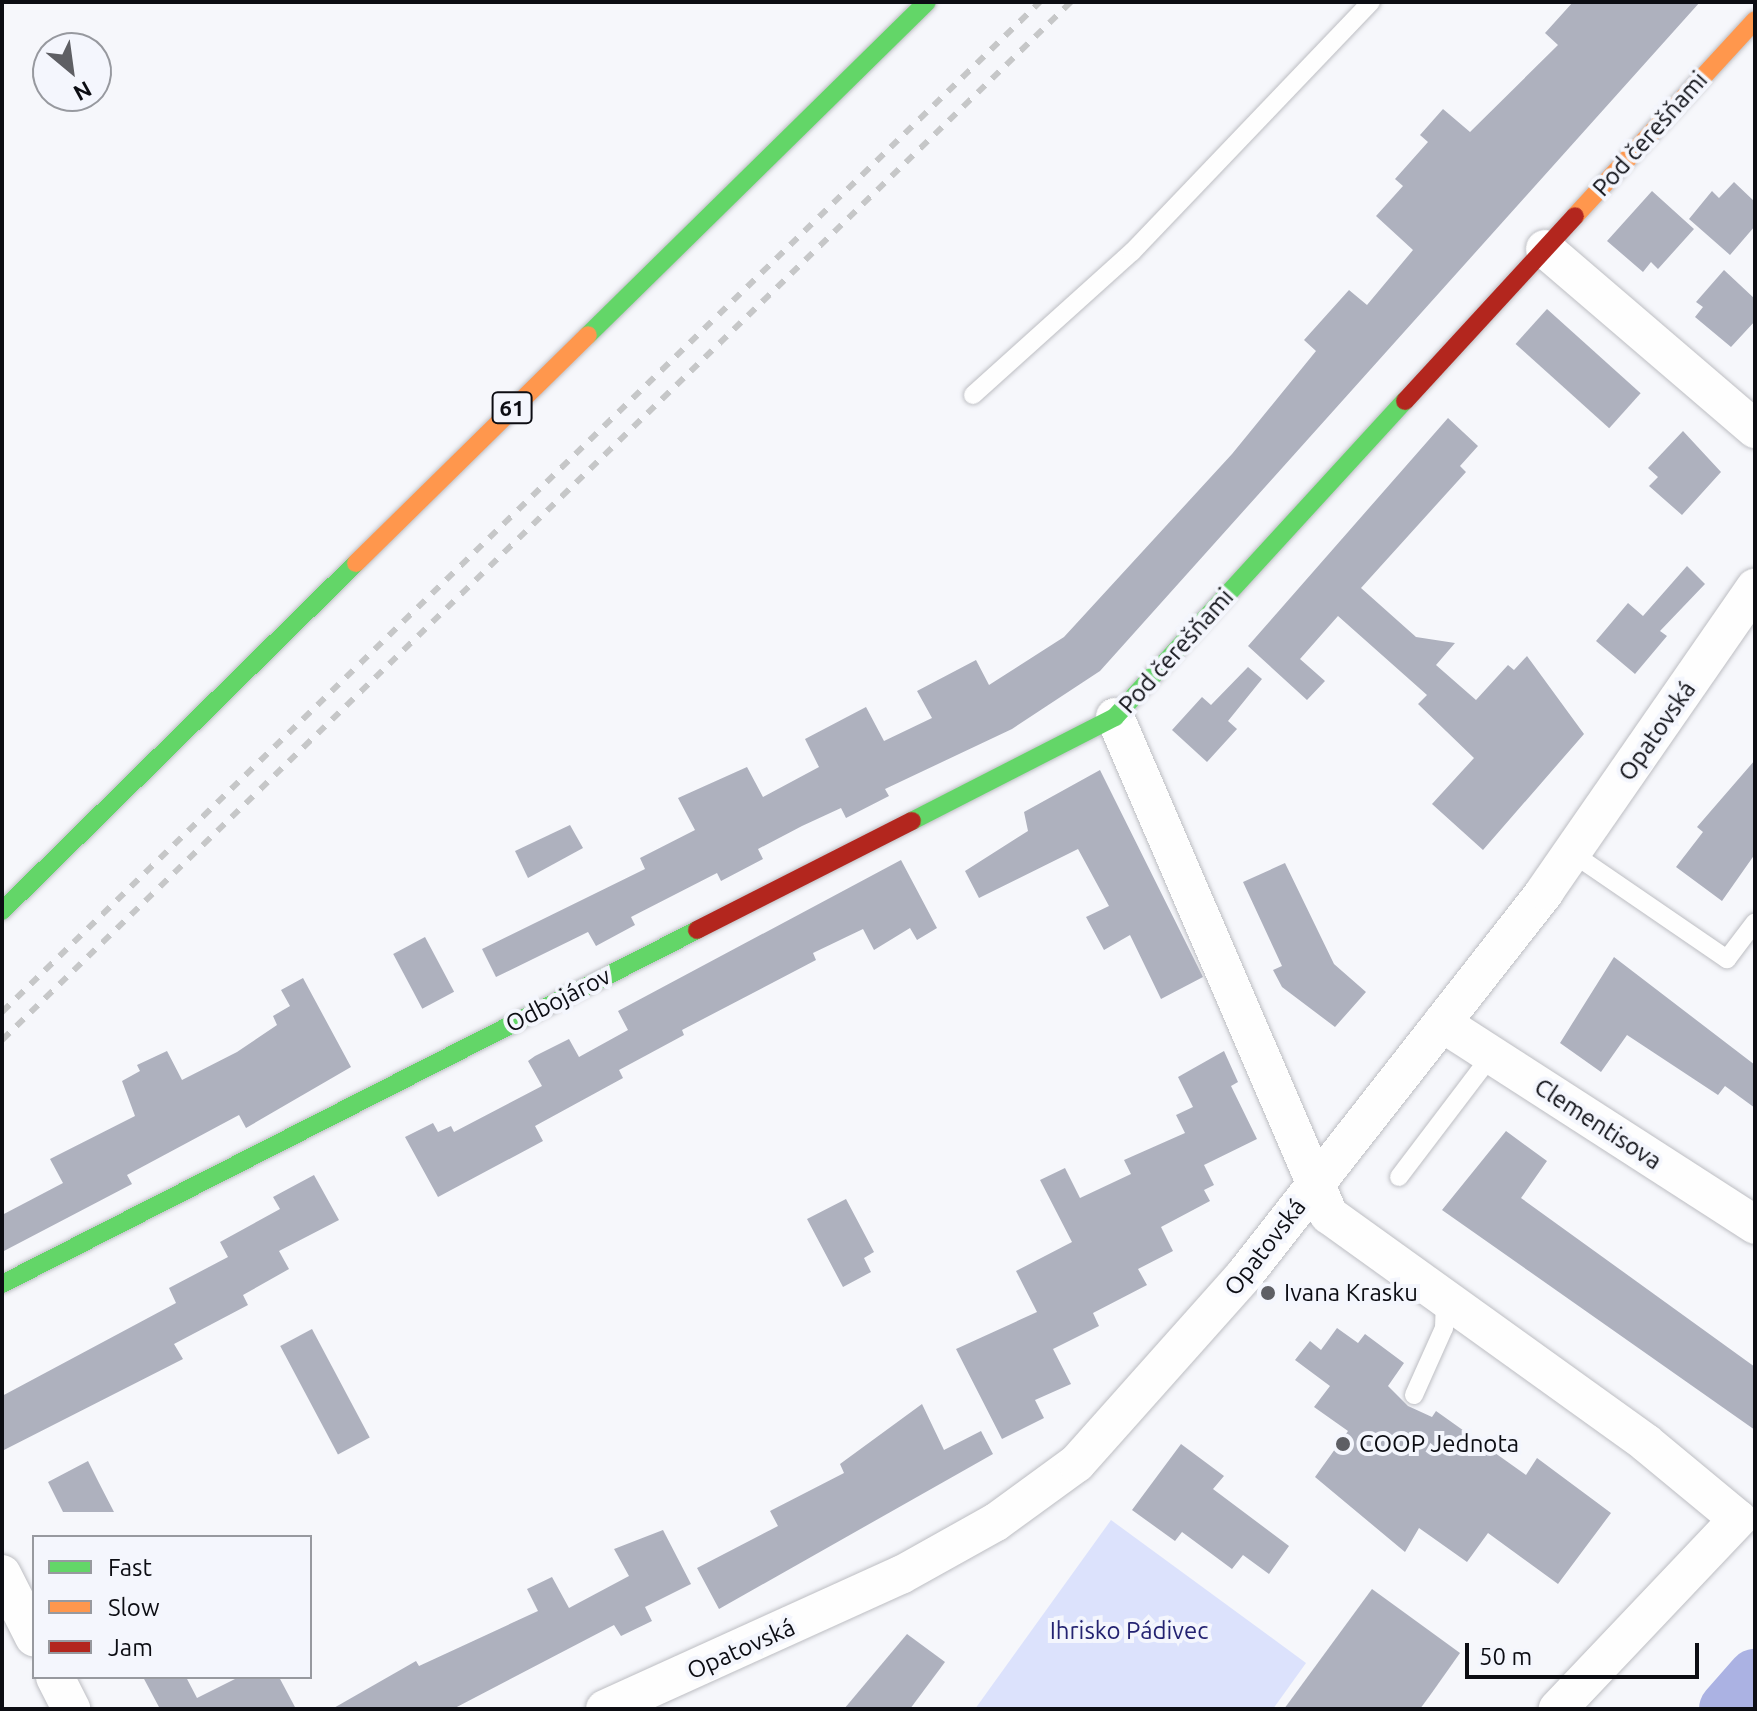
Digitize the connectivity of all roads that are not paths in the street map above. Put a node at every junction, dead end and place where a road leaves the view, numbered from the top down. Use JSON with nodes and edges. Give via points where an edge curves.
{"nodes":[{"id":1,"x":914,"y":2,"type":"edge"},
{"id":2,"x":927,"y":2,"type":"edge"},
{"id":3,"x":1371,"y":2,"type":"edge"},
{"id":4,"x":1755,"y":20,"type":"edge"},
{"id":5,"x":883,"y":40,"type":"junction"},
{"id":6,"x":1545,"y":249,"type":"junction"},
{"id":7,"x":973,"y":395,"type":"dead end"},
{"id":8,"x":1755,"y":429,"type":"edge"},
{"id":9,"x":1755,"y":588,"type":"edge"},
{"id":10,"x":1115,"y":717,"type":"junction"},
{"id":11,"x":1572,"y":853,"type":"junction"},
{"id":12,"x":2,"y":911,"type":"edge"},
{"id":13,"x":1755,"y":922,"type":"edge"},
{"id":14,"x":1442,"y":1023,"type":"junction"},
{"id":15,"x":1491,"y":1056,"type":"junction"},
{"id":16,"x":1319,"y":1177,"type":"junction"},
{"id":17,"x":1399,"y":1177,"type":"dead end"},
{"id":18,"x":1755,"y":1225,"type":"edge"},
{"id":19,"x":2,"y":1284,"type":"edge"},
{"id":20,"x":1445,"y":1299,"type":"junction"},
{"id":21,"x":1414,"y":1395,"type":"dead end"},
{"id":22,"x":1747,"y":1511,"type":"edge"},
{"id":23,"x":2,"y":1574,"type":"edge"},
{"id":24,"x":32,"y":1633,"type":"edge"},
{"id":25,"x":56,"y":1679,"type":"edge"},
{"id":26,"x":632,"y":1704,"type":"edge"},
{"id":27,"x":71,"y":1709,"type":"edge"},
{"id":28,"x":1558,"y":1709,"type":"edge"}],
"edges":[{"from":1,"to":5,"type":"street","number":"61"},
{"from":2,"to":5,"type":"street","number":"61"},
{"from":3,"to":7,"type":"lane","via":[[1132,252]]},
{"from":4,"to":6,"type":"street","name":"Pod čerešňami"},
{"from":5,"to":12,"type":"street","number":"61"},
{"from":6,"to":8,"type":"street"},
{"from":6,"to":10,"type":"street","name":"Pod čerešňami"},
{"from":9,"to":11,"type":"street","name":"Opatovská"},
{"from":10,"to":16,"type":"street","name":"Pod čerešňami"},
{"from":10,"to":19,"type":"street","name":"Odbojárov"},
{"from":11,"to":13,"type":"lane","via":[[1727,959]]},
{"from":11,"to":14,"type":"street","name":"Opatovská"},
{"from":14,"to":15,"type":"street","name":"Clementisova"},
{"from":14,"to":16,"type":"street","name":"Opatovská"},
{"from":15,"to":17,"type":"lane"},
{"from":15,"to":18,"type":"street","name":"Clementisova"},
{"from":16,"to":20,"type":"street","via":[[1329,1215]]},
{"from":16,"to":26,"type":"street","name":"Opatovská","via":[[1156,1380],[1077,1463],[996,1522],[901,1575]]},
{"from":20,"to":21,"type":"lane","via":[[1444,1328]]},
{"from":20,"to":22,"type":"street"},
{"from":22,"to":28,"type":"street"},
{"from":23,"to":24,"type":"street"},
{"from":25,"to":27,"type":"street"}]}
